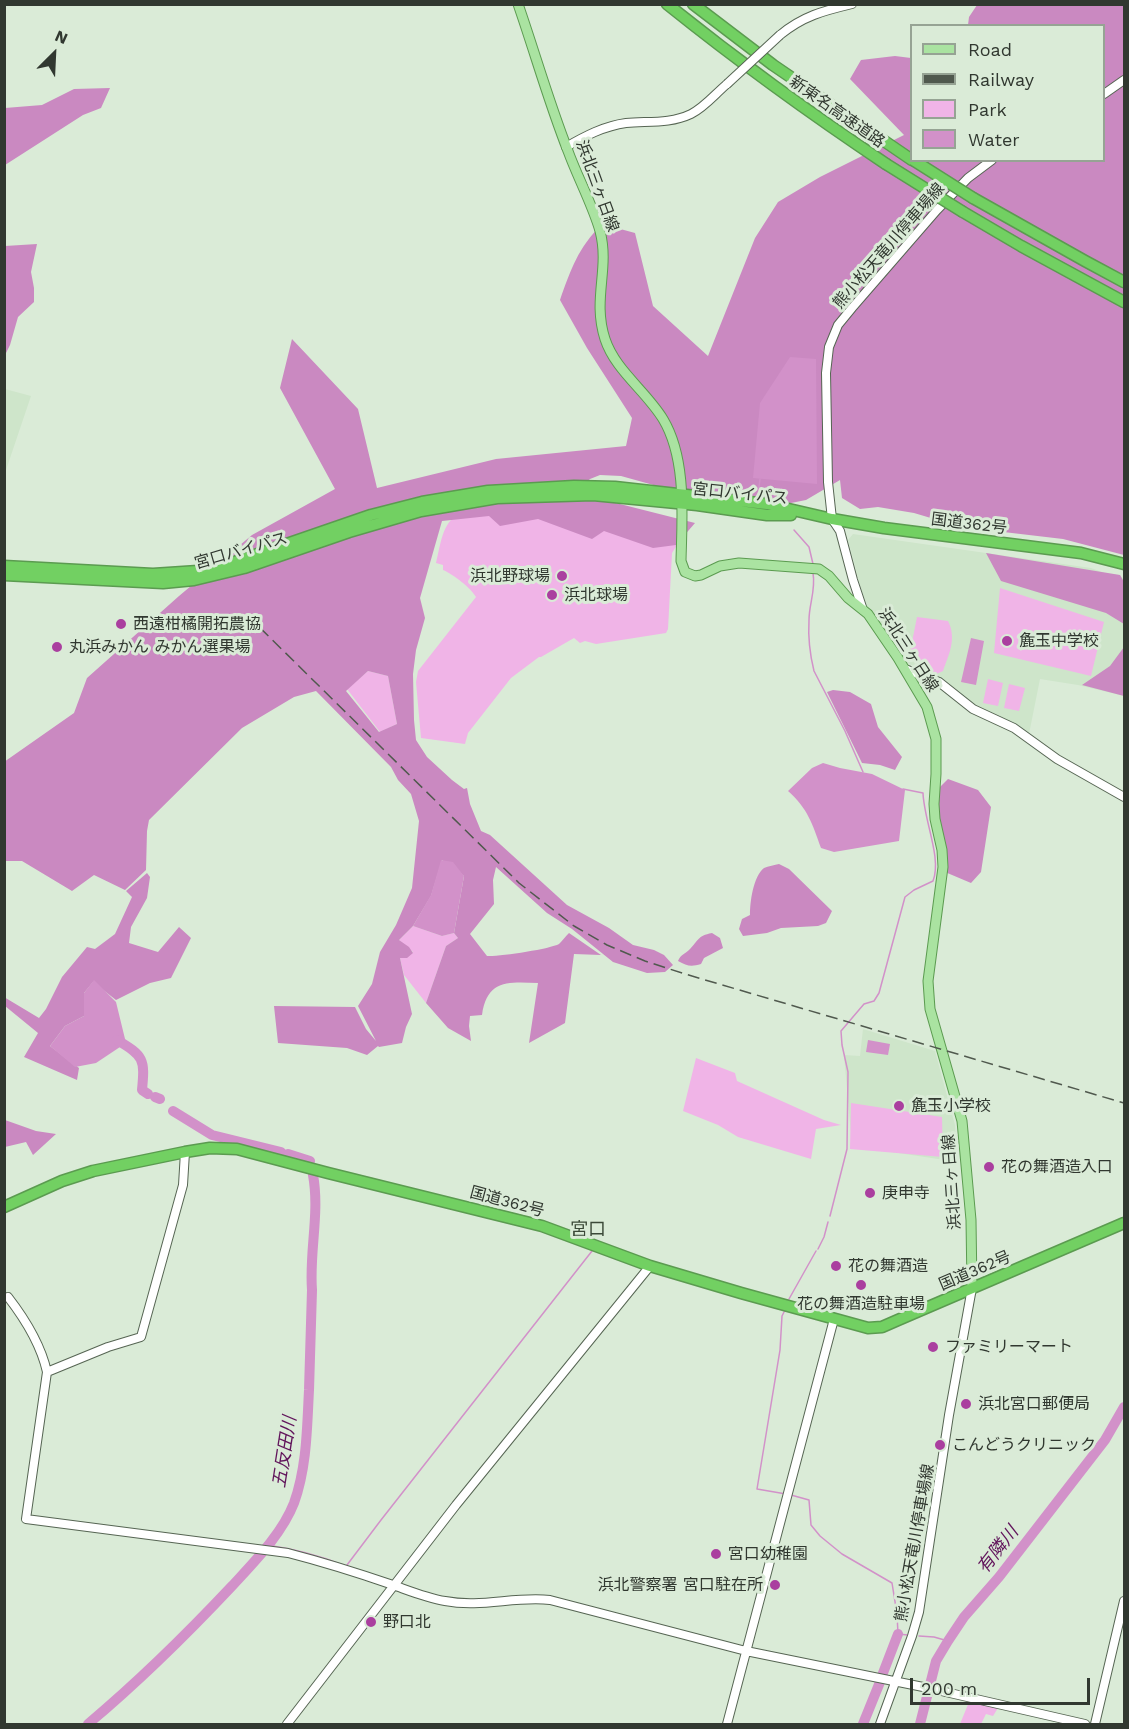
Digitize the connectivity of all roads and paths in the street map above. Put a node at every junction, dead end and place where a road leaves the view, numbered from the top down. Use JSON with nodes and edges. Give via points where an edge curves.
{"nodes":[{"id":1,"x":518,"y":4,"type":"edge"},
{"id":2,"x":667,"y":4,"type":"edge"},
{"id":3,"x":693,"y":4,"type":"edge"},
{"id":4,"x":852,"y":4,"type":"edge"},
{"id":5,"x":1125,"y":80,"type":"edge"},
{"id":6,"x":1105,"y":93,"type":"edge"},
{"id":7,"x":566,"y":147,"type":"junction"},
{"id":8,"x":910,"y":159,"type":"edge"},
{"id":9,"x":915,"y":162,"type":"edge"},
{"id":10,"x":989,"y":162,"type":"edge"},
{"id":11,"x":1125,"y":282,"type":"edge"},
{"id":12,"x":1125,"y":302,"type":"edge"},
{"id":13,"x":681,"y":499,"type":"junction"},
{"id":14,"x":809,"y":515,"type":"joint"},
{"id":15,"x":832,"y":519,"type":"junction"},
{"id":16,"x":1125,"y":564,"type":"edge"},
{"id":17,"x":4,"y":566,"type":"edge"},
{"id":18,"x":4,"y":575,"type":"edge"},
{"id":19,"x":863,"y":610,"type":"junction"},
{"id":20,"x":905,"y":669,"type":"junction"},
{"id":21,"x":1125,"y":797,"type":"edge"},
{"id":22,"x":185,"y":1152,"type":"junction"},
{"id":23,"x":4,"y":1207,"type":"edge"},
{"id":24,"x":1125,"y":1223,"type":"edge"},
{"id":25,"x":650,"y":1266,"type":"junction"},
{"id":26,"x":972,"y":1288,"type":"junction"},
{"id":27,"x":8,"y":1297,"type":"dead end"},
{"id":28,"x":834,"y":1319,"type":"junction"},
{"id":29,"x":47,"y":1372,"type":"junction"},
{"id":30,"x":394,"y":1586,"type":"junction"},
{"id":31,"x":1125,"y":1601,"type":"edge"},
{"id":32,"x":746,"y":1651,"type":"junction"},
{"id":33,"x":896,"y":1681,"type":"junction"},
{"id":34,"x":287,"y":1725,"type":"edge"},
{"id":35,"x":727,"y":1725,"type":"edge"},
{"id":36,"x":880,"y":1725,"type":"edge"},
{"id":37,"x":1085,"y":1725,"type":"edge"},
{"id":38,"x":1095,"y":1725,"type":"edge"}],
"edges":[{"from":1,"to":7,"type":"main road","name":"浜北三ヶ日線"},
{"from":2,"to":12,"type":"highway","name":"新東名高速道路","bridge":true,"via":[[772,85],[886,164],[1021,246]]},
{"from":3,"to":8,"type":"highway","name":"新東名高速道路","via":[[773,65]]},
{"from":4,"to":7,"type":"street","bridge":true,"via":[[803,18],[788,28],[690,114],[675,120],[613,126]]},
{"from":5,"to":6,"type":"street"},
{"from":7,"to":13,"type":"main road","name":"浜北三ヶ日線","via":[[600,230],[604,253],[599,319],[605,341],[672,436]]},
{"from":9,"to":11,"type":"highway","name":"新東名高速道路","bridge":true},
{"from":10,"to":15,"type":"street","name":"熊小松天竜川停車場線","via":[[937,210],[838,325],[829,347],[826,373]]},
{"from":13,"to":14,"type":"highway","name":"宮口バイパス","via":[[767,504]]},
{"from":13,"to":17,"type":"highway","name":"宮口バイパス","via":[[615,487],[527,487],[476,492],[379,513],[198,571],[153,574]]},
{"from":13,"to":18,"type":"highway","name":"宮口バイパス","via":[[583,495],[497,498],[458,504],[349,532],[244,568],[175,583]]},
{"from":13,"to":19,"type":"main road","name":"浜北三ヶ日線","via":[[681,561],[685,572],[695,576],[739,563],[816,568],[825,572]]},
{"from":14,"to":15,"type":"highway","name":"国道362号"},
{"from":15,"to":16,"type":"highway","name":"国道362号","via":[[1081,553]]},
{"from":15,"to":19,"type":"street","name":"熊小松天竜川停車場線","via":[[840,531]]},
{"from":19,"to":20,"type":"main road","name":"浜北三ヶ日線"},
{"from":20,"to":21,"type":"street","via":[[939,682],[973,709],[1014,728],[1057,759]]},
{"from":20,"to":26,"type":"main road","name":"浜北三ヶ日線","via":[[927,707],[936,739],[934,804],[943,867],[928,981],[930,1009],[962,1121],[971,1220]]},
{"from":22,"to":23,"type":"highway","name":"国道362号","via":[[93,1171]]},
{"from":22,"to":25,"type":"highway","name":"国道362号","via":[[210,1148],[246,1151],[542,1226]]},
{"from":22,"to":29,"type":"street","via":[[183,1185],[141,1337]]},
{"from":24,"to":26,"type":"highway","name":"国道362号"},
{"from":25,"to":28,"type":"highway","name":"国道362号"},
{"from":25,"to":30,"type":"street"},
{"from":26,"to":28,"type":"highway","name":"国道362号","via":[[882,1327],[868,1328]]},
{"from":26,"to":33,"type":"street","name":"熊小松天竜川停車場線","via":[[919,1612]]},
{"from":27,"to":29,"type":"street","via":[[21,1314]]},
{"from":28,"to":32,"type":"street"},
{"from":29,"to":30,"type":"street","via":[[26,1518],[265,1550],[319,1561]]},
{"from":30,"to":32,"type":"street","via":[[468,1604],[550,1600]]},
{"from":30,"to":34,"type":"street"},
{"from":31,"to":38,"type":"street"},
{"from":32,"to":33,"type":"street"},
{"from":32,"to":35,"type":"street"},
{"from":33,"to":36,"type":"street","name":"熊小松天竜川停車場線"},
{"from":33,"to":37,"type":"street"}]}
